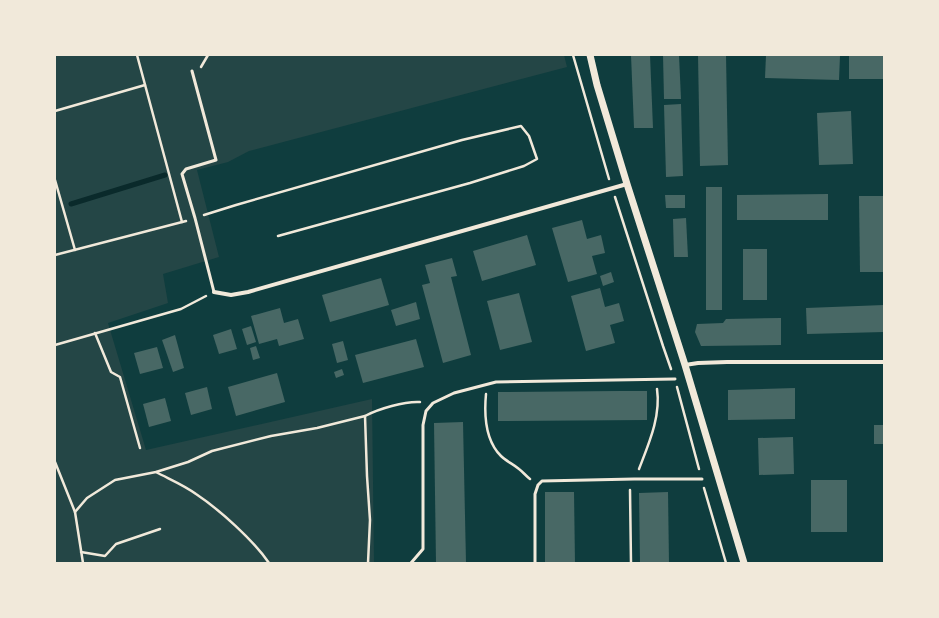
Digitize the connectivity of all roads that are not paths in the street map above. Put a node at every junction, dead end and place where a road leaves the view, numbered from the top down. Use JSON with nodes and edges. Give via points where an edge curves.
{"nodes":[{"id":1,"x":590,"y":55,"type":"edge"},
{"id":2,"x":192,"y":71,"type":"dead end"},
{"id":3,"x":627,"y":184,"type":"junction"},
{"id":4,"x":214,"y":292,"type":"joint"},
{"id":5,"x":884,"y":362,"type":"edge"},
{"id":6,"x":685,"y":365,"type":"junction"},
{"id":7,"x":675,"y":380,"type":"road end"},
{"id":8,"x":702,"y":479,"type":"road end"},
{"id":9,"x":411,"y":563,"type":"edge"},
{"id":10,"x":535,"y":563,"type":"edge"},
{"id":11,"x":744,"y":563,"type":"edge"}],
"edges":[{"from":1,"to":3,"type":"street"},
{"from":2,"to":4,"type":"lane","via":[[216,160],[186,169],[182,174]]},
{"from":3,"to":4,"type":"street","via":[[248,292],[231,295]]},
{"from":3,"to":6,"type":"street"},
{"from":5,"to":6,"type":"street","via":[[727,362]]},
{"from":6,"to":11,"type":"street"},
{"from":7,"to":9,"type":"lane","via":[[496,382],[454,393],[433,403],[426,411],[423,425],[423,549]]},
{"from":8,"to":10,"type":"lane","via":[[542,481],[535,494]]}]}
